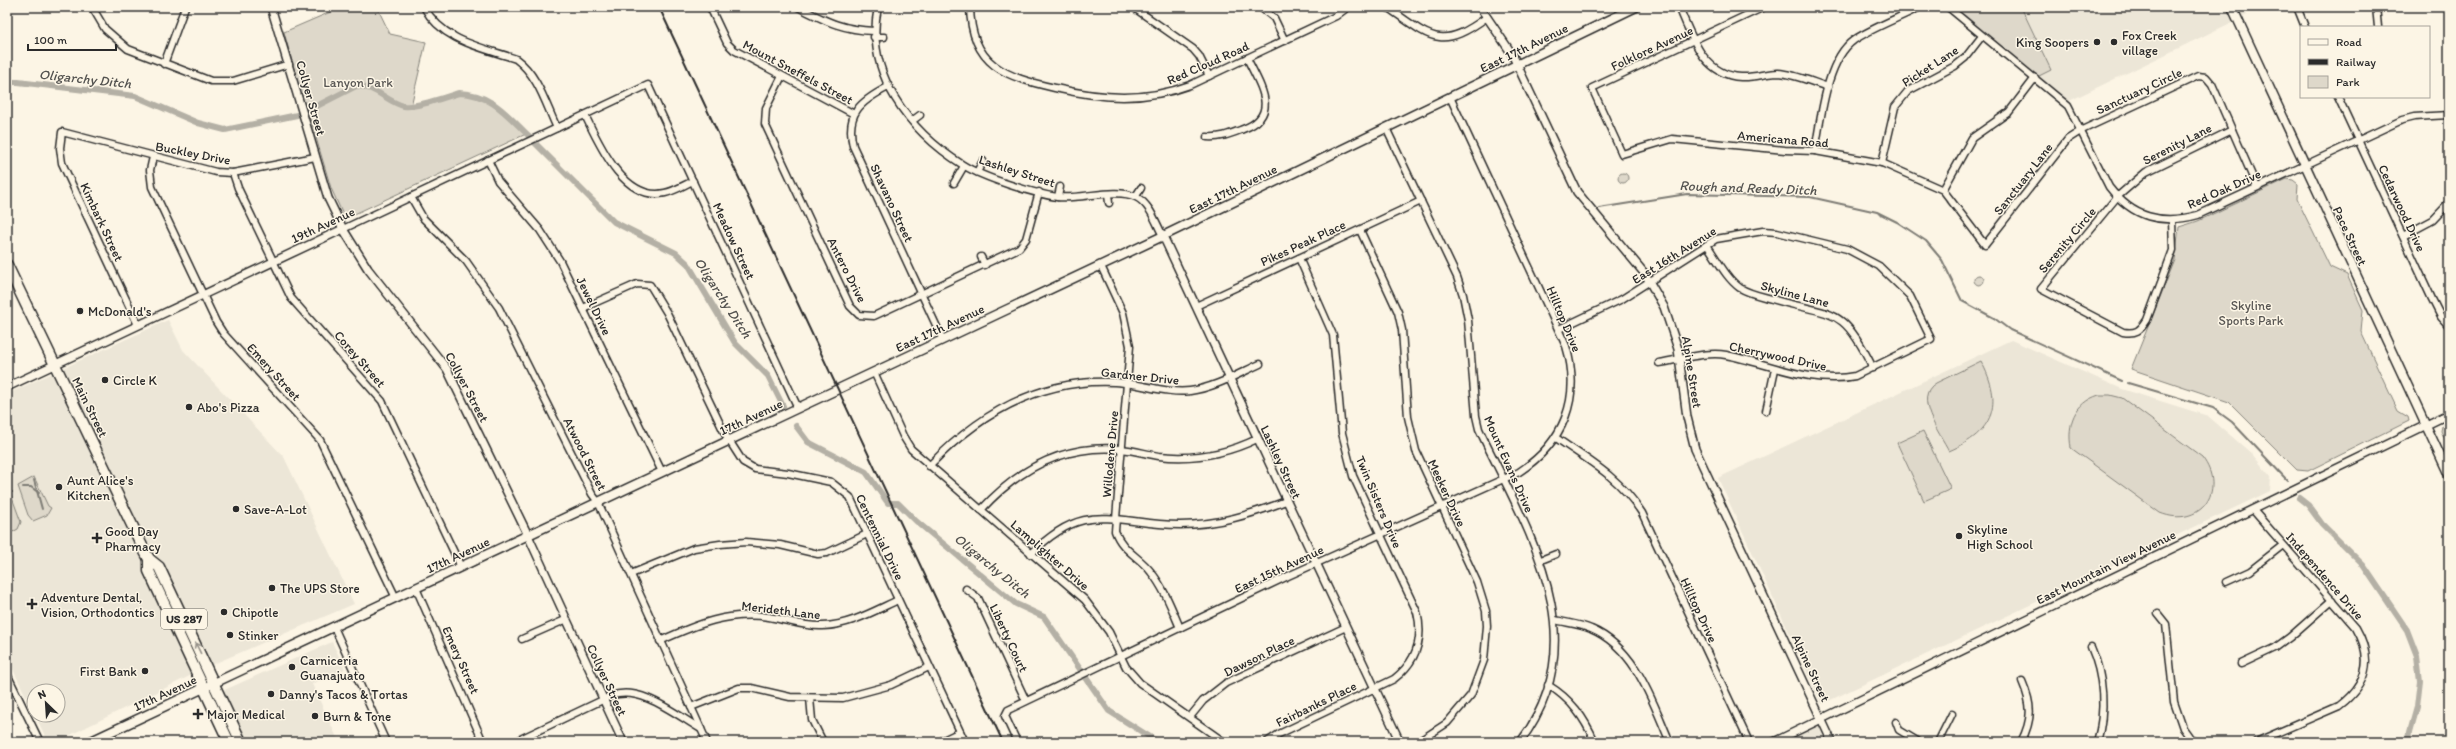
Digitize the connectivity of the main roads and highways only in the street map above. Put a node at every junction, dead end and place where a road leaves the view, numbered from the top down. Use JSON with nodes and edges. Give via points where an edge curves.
{"nodes":[{"id":1,"x":1636,"y":7,"type":"edge"},
{"id":2,"x":2232,"y":7,"type":"edge"},
{"id":3,"x":7,"y":266,"type":"edge"},
{"id":4,"x":838,"y":389,"type":"joint"},
{"id":5,"x":2449,"y":475,"type":"edge"},
{"id":6,"x":149,"y":559,"type":"junction"},
{"id":7,"x":215,"y":683,"type":"junction"},
{"id":8,"x":204,"y":688,"type":"junction"},
{"id":9,"x":89,"y":742,"type":"edge"},
{"id":10,"x":229,"y":742,"type":"edge"},
{"id":11,"x":241,"y":742,"type":"edge"}],
"edges":[{"from":1,"to":4,"type":"main road","name":"East 17th Avenue","via":[[1163,236]]},
{"from":2,"to":5,"type":"main road","name":"Pace Street"},
{"from":3,"to":6,"type":"highway","name":"Main Street","number":"US 287"},
{"from":4,"to":7,"type":"main road","name":"17th Avenue"},
{"from":7,"to":6,"type":"highway","name":"Main Street","number":"US 287","one_way":true,"via":[[159,566]]},
{"from":6,"to":8,"type":"highway","name":"Main Street","number":"US 287","via":[[149,571]]},
{"from":7,"to":8,"type":"main road","name":"17th Avenue"},
{"from":7,"to":11,"type":"highway","name":"Main Street","number":"US 287"},
{"from":8,"to":9,"type":"main road","name":"17th Avenue"},
{"from":8,"to":10,"type":"highway","name":"Main Street","number":"US 287"}]}
